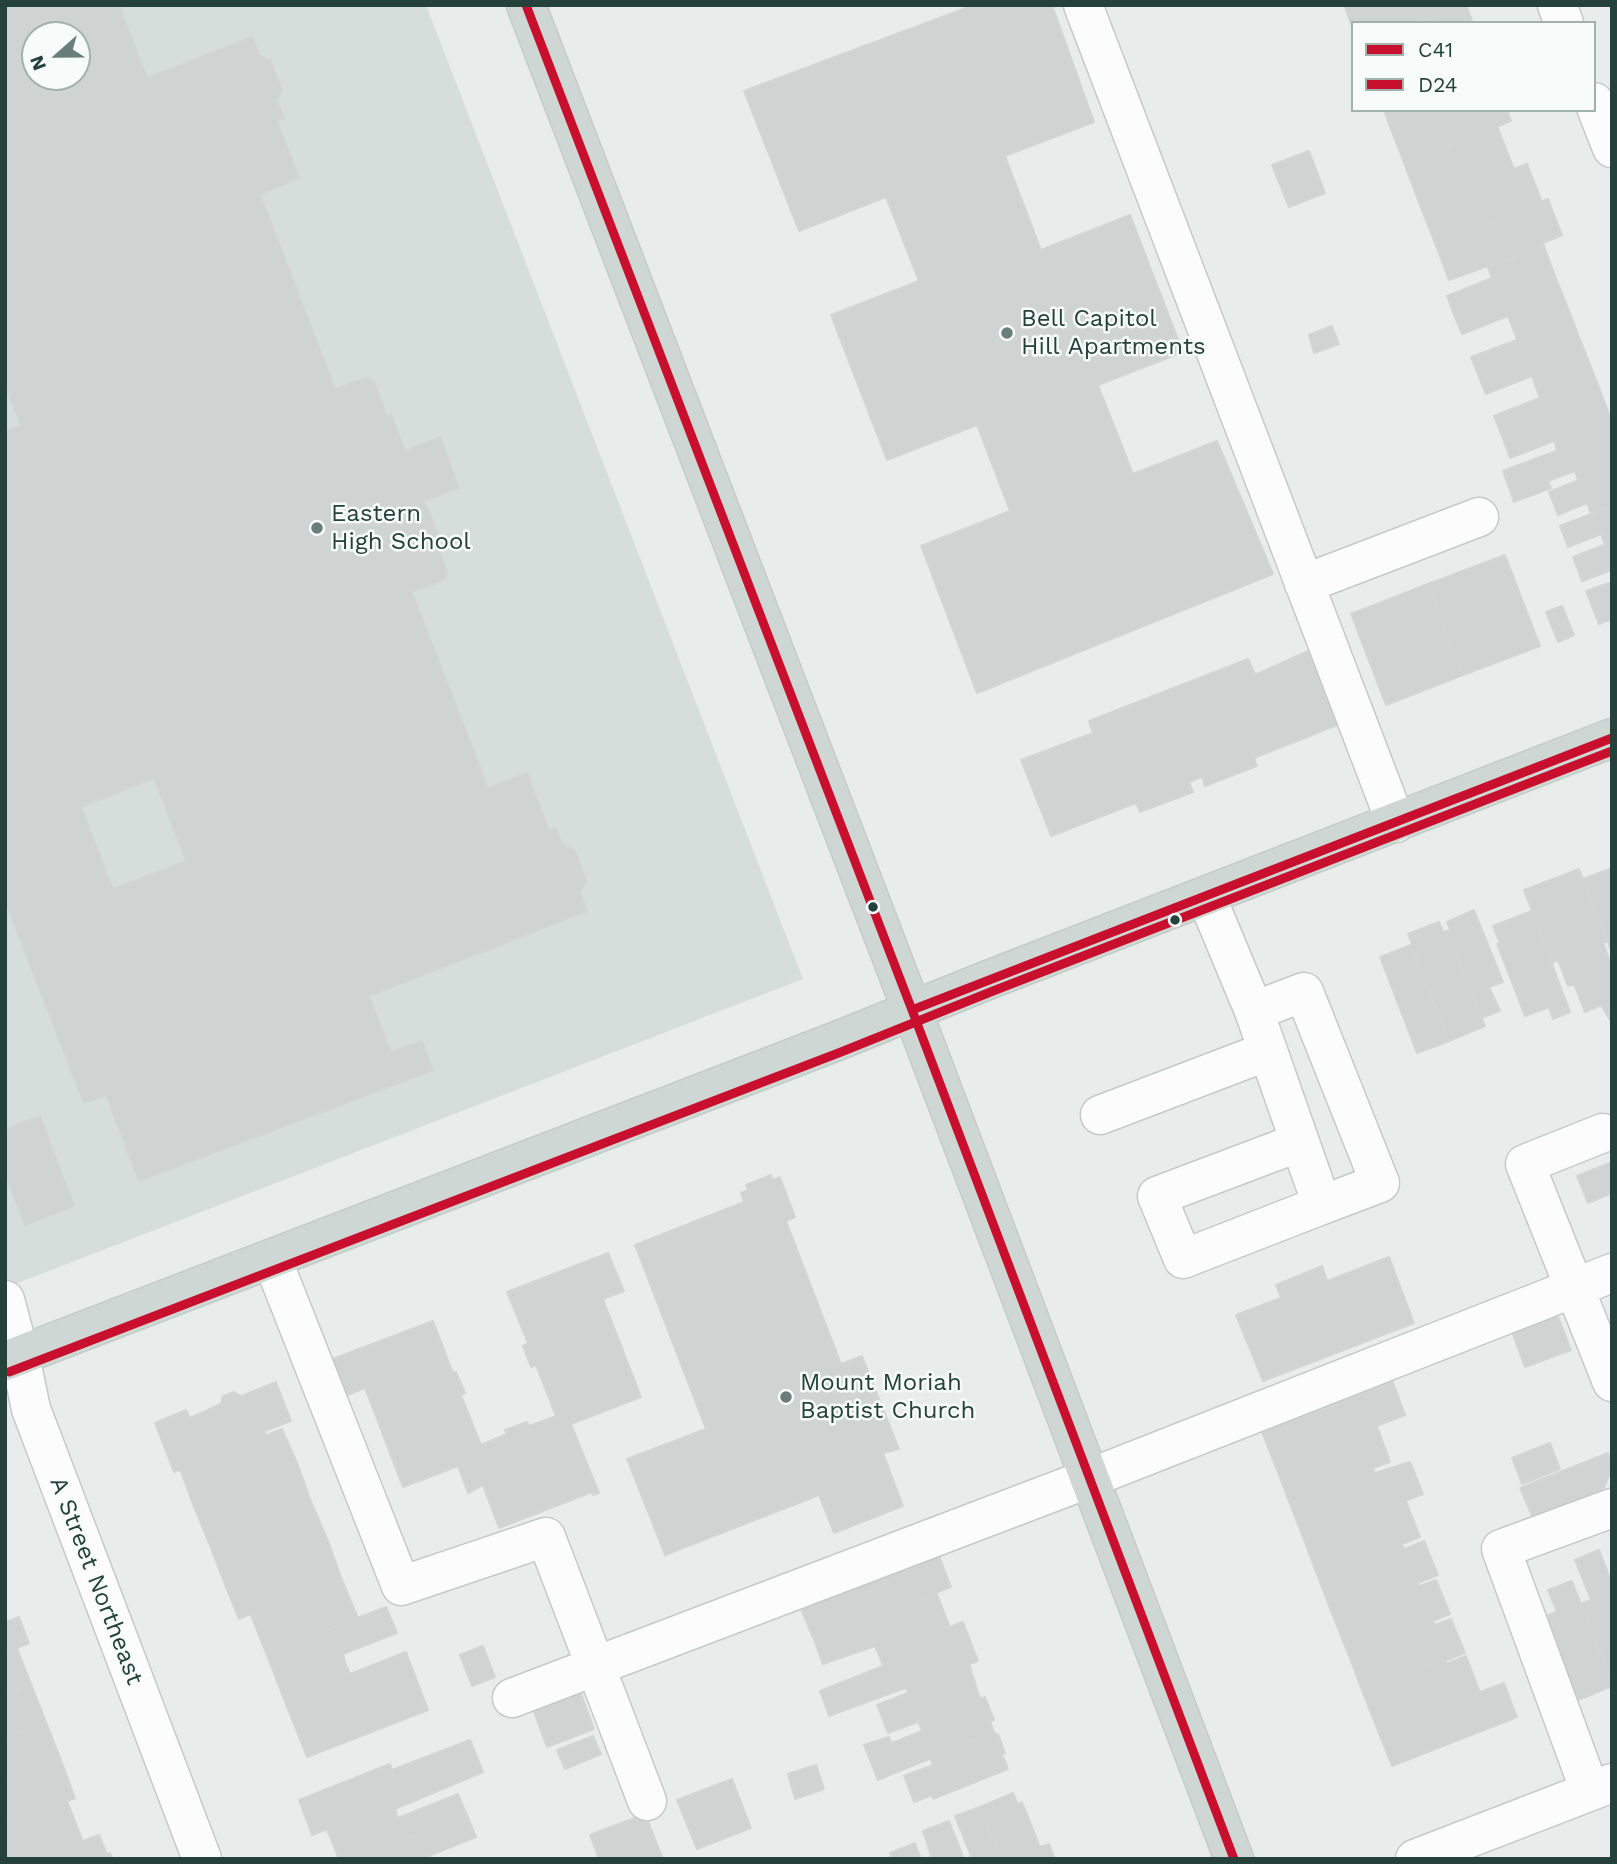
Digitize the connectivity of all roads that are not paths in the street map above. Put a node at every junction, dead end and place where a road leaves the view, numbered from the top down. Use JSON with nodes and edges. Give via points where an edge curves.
{"nodes":[{"id":1,"x":526,"y":5,"type":"edge"},
{"id":2,"x":1083,"y":5,"type":"edge"},
{"id":3,"x":1596,"y":107,"type":"edge"},
{"id":4,"x":1612,"y":148,"type":"edge"},
{"id":5,"x":1479,"y":517,"type":"dead end"},
{"id":6,"x":1304,"y":584,"type":"junction"},
{"id":7,"x":1612,"y":738,"type":"edge"},
{"id":8,"x":1396,"y":822,"type":"junction"},
{"id":9,"x":1206,"y":896,"type":"junction"},
{"id":10,"x":912,"y":1010,"type":"junction"},
{"id":11,"x":1254,"y":1011,"type":"junction"},
{"id":12,"x":1268,"y":1051,"type":"junction"},
{"id":13,"x":1100,"y":1115,"type":"dead end"},
{"id":14,"x":1603,"y":1133,"type":"dead end"},
{"id":15,"x":1300,"y":1142,"type":"junction"},
{"id":16,"x":1322,"y":1205,"type":"junction"},
{"id":17,"x":272,"y":1259,"type":"junction"},
{"id":18,"x":1612,"y":1273,"type":"edge"},
{"id":19,"x":1573,"y":1288,"type":"junction"},
{"id":20,"x":5,"y":1300,"type":"edge"},
{"id":21,"x":13,"y":1358,"type":"edge"},
{"id":22,"x":1612,"y":1382,"type":"edge"},
{"id":23,"x":1090,"y":1478,"type":"junction"},
{"id":24,"x":1612,"y":1508,"type":"edge"},
{"id":25,"x":595,"y":1666,"type":"junction"},
{"id":26,"x":512,"y":1698,"type":"dead end"},
{"id":27,"x":1601,"y":1787,"type":"edge"},
{"id":28,"x":647,"y":1801,"type":"dead end"},
{"id":29,"x":202,"y":1859,"type":"edge"},
{"id":30,"x":1234,"y":1859,"type":"edge"},
{"id":31,"x":1415,"y":1859,"type":"edge"}],
"edges":[{"from":1,"to":10,"type":"main road"},
{"from":2,"to":6,"type":"street"},
{"from":3,"to":4,"type":"street"},
{"from":5,"to":6,"type":"street"},
{"from":6,"to":8,"type":"street"},
{"from":7,"to":8,"type":"main road"},
{"from":8,"to":9,"type":"main road"},
{"from":9,"to":10,"type":"main road"},
{"from":9,"to":11,"type":"street"},
{"from":10,"to":17,"type":"main road"},
{"from":10,"to":23,"type":"main road"},
{"from":11,"to":12,"type":"street"},
{"from":11,"to":16,"type":"street","via":[[1304,992],[1380,1183]]},
{"from":12,"to":13,"type":"street"},
{"from":12,"to":15,"type":"street"},
{"from":14,"to":19,"type":"street","via":[[1525,1164]]},
{"from":15,"to":16,"type":"street"},
{"from":15,"to":16,"type":"street","via":[[1157,1196],[1183,1259]]},
{"from":17,"to":21,"type":"main road"},
{"from":17,"to":25,"type":"street","via":[[401,1586],[546,1537]]},
{"from":18,"to":19,"type":"street"},
{"from":19,"to":22,"type":"street"},
{"from":19,"to":23,"type":"street"},
{"from":20,"to":21,"type":"street","name":"A Street Northeast"},
{"from":21,"to":29,"type":"street","name":"A Street Northeast"},
{"from":23,"to":25,"type":"street"},
{"from":23,"to":30,"type":"main road"},
{"from":24,"to":27,"type":"street","via":[[1501,1549]]},
{"from":25,"to":26,"type":"street"},
{"from":25,"to":28,"type":"street"},
{"from":27,"to":31,"type":"street"}]}
